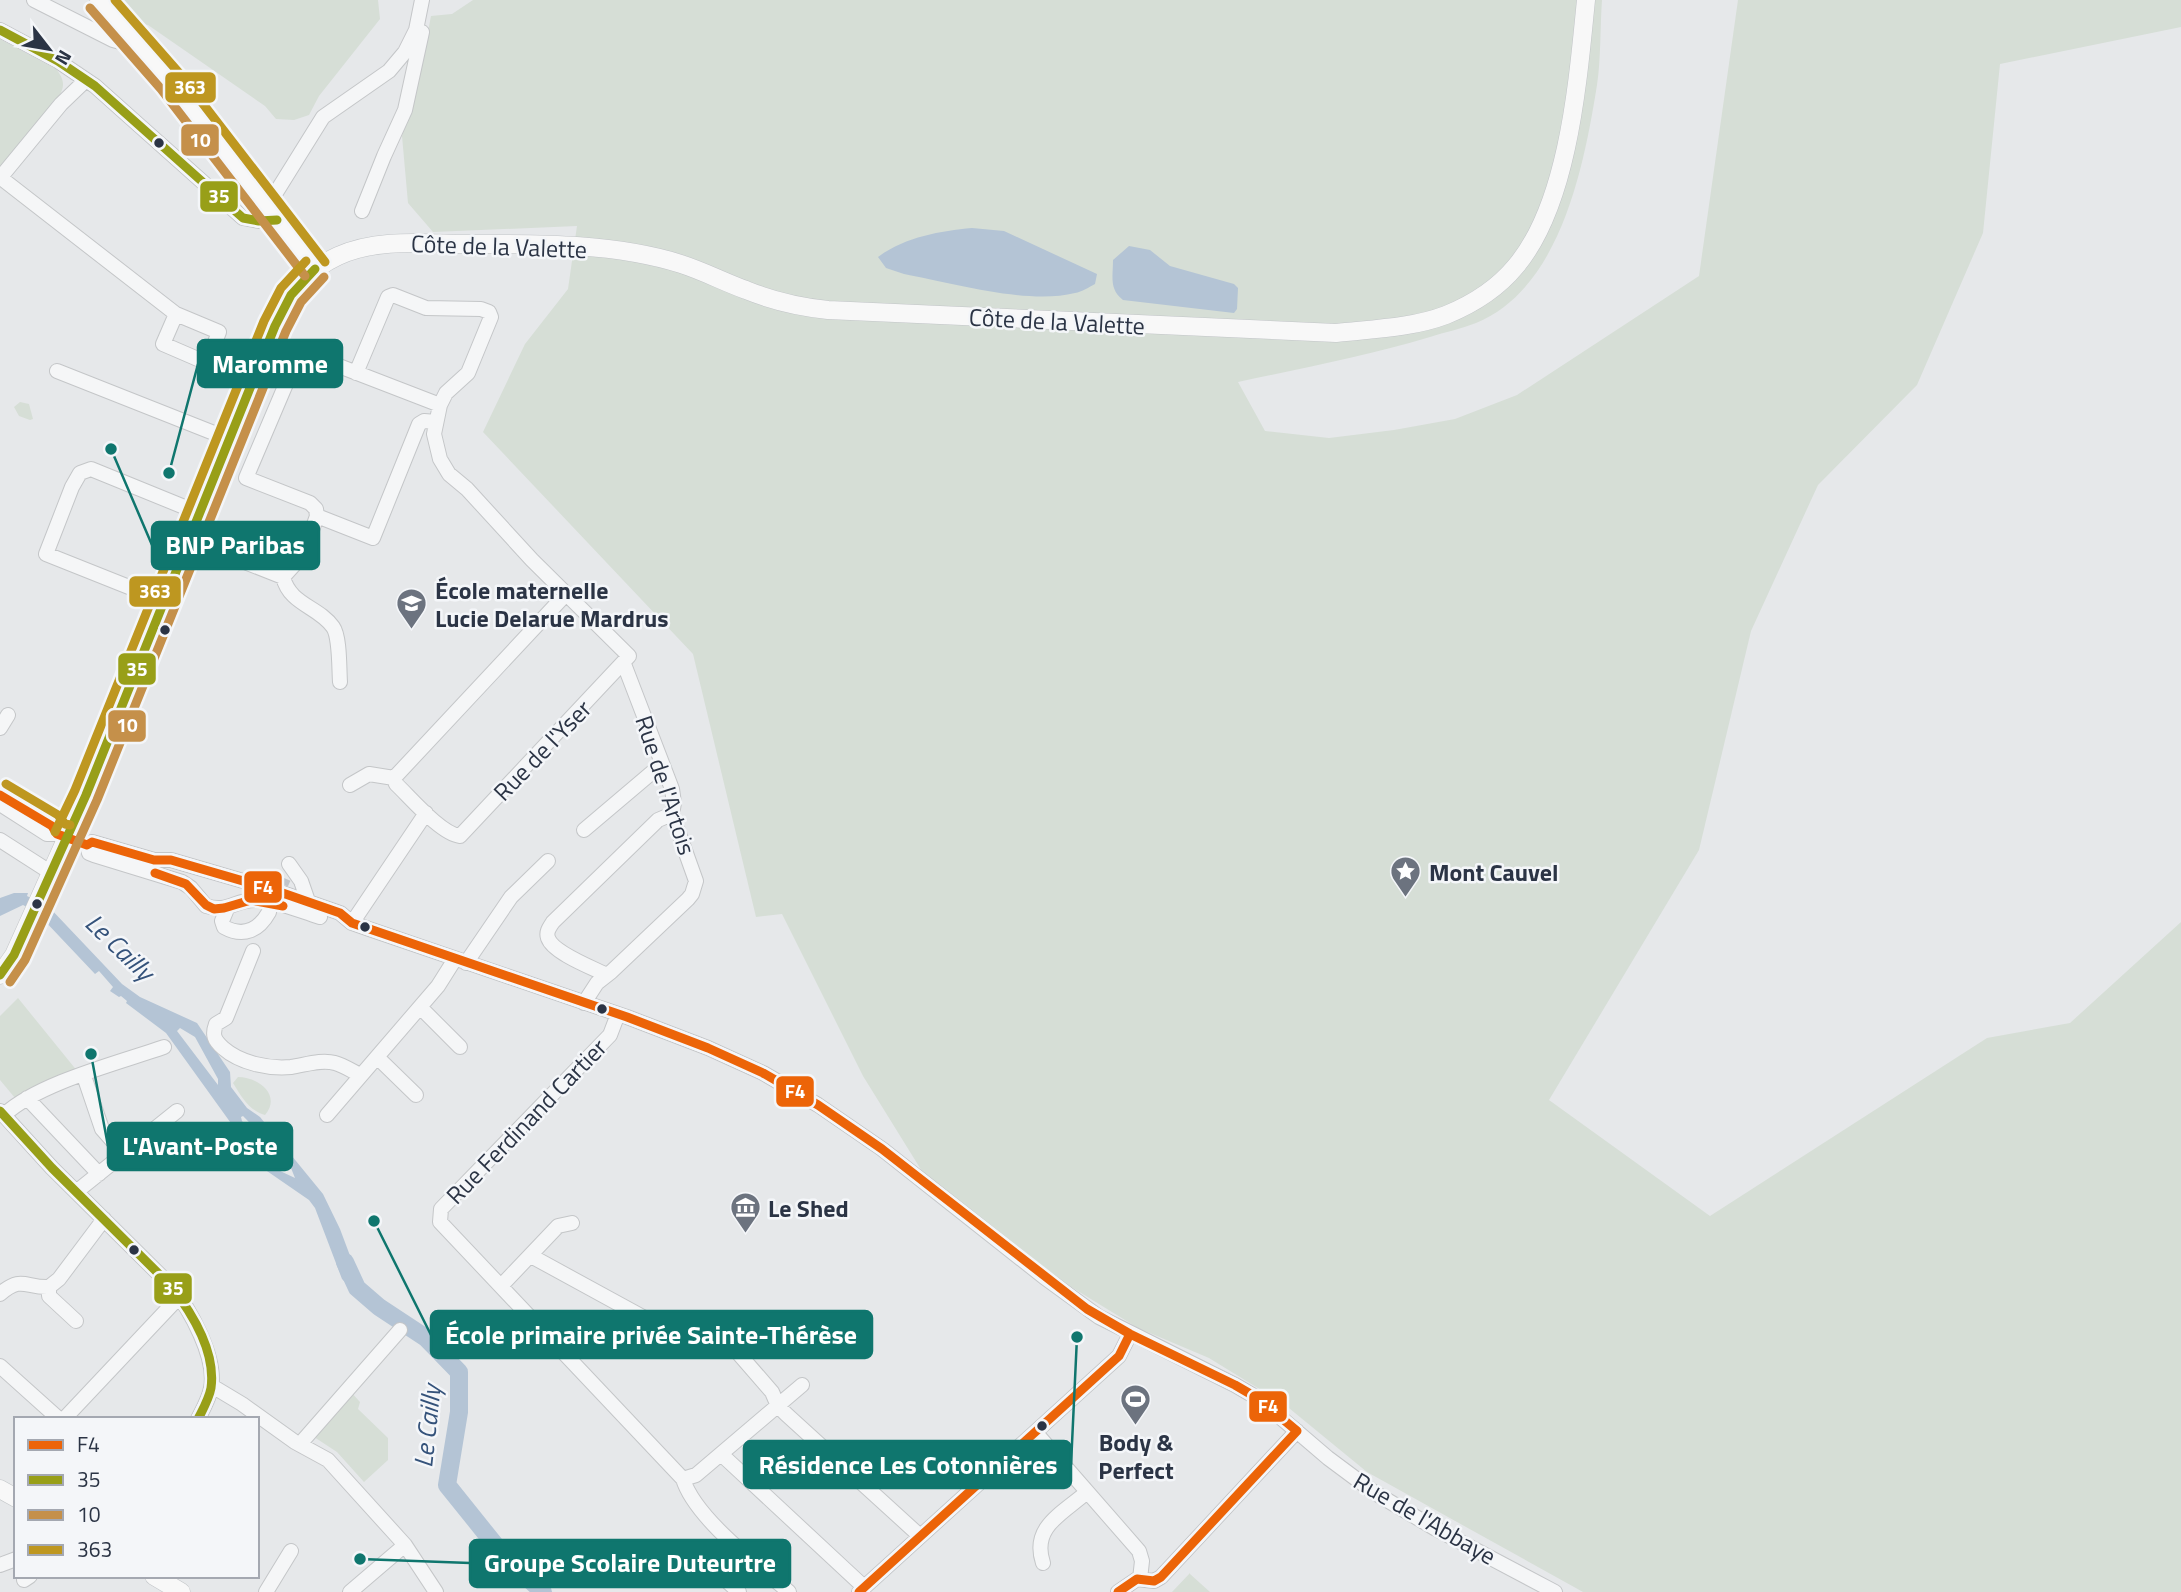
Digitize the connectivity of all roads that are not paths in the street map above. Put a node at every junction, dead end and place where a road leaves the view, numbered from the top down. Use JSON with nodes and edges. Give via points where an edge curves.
{"nodes":[{"id":1,"x":34,"y":0,"type":"edge"},
{"id":2,"x":99,"y":0,"type":"edge"},
{"id":3,"x":422,"y":0,"type":"edge"},
{"id":4,"x":1586,"y":0,"type":"edge"},
{"id":5,"x":420,"y":17,"type":"junction"},
{"id":6,"x":0,"y":30,"type":"edge"},
{"id":7,"x":142,"y":48,"type":"junction"},
{"id":8,"x":86,"y":80,"type":"junction"},
{"id":9,"x":0,"y":178,"type":"edge"},
{"id":10,"x":362,"y":211,"type":"dead end"},
{"id":11,"x":272,"y":213,"type":"junction"},
{"id":12,"x":315,"y":269,"type":"junction"},
{"id":13,"x":176,"y":314,"type":"dead end"},
{"id":14,"x":57,"y":371,"type":"dead end"},
{"id":15,"x":356,"y":373,"type":"junction"},
{"id":16,"x":440,"y":405,"type":"junction"},
{"id":17,"x":436,"y":422,"type":"junction"},
{"id":18,"x":229,"y":439,"type":"junction"},
{"id":19,"x":199,"y":513,"type":"junction"},
{"id":20,"x":317,"y":516,"type":"junction"},
{"id":21,"x":188,"y":540,"type":"junction"},
{"id":22,"x":282,"y":577,"type":"junction"},
{"id":23,"x":566,"y":594,"type":"junction"},
{"id":24,"x":164,"y":601,"type":"junction"},
{"id":25,"x":624,"y":664,"type":"junction"},
{"id":26,"x":340,"y":682,"type":"dead end"},
{"id":27,"x":662,"y":764,"type":"junction"},
{"id":28,"x":394,"y":778,"type":"junction"},
{"id":29,"x":350,"y":785,"type":"dead end"},
{"id":30,"x":0,"y":795,"type":"edge"},
{"id":31,"x":0,"y":804,"type":"edge"},
{"id":32,"x":426,"y":813,"type":"junction"},
{"id":33,"x":672,"y":814,"type":"junction"},
{"id":34,"x":583,"y":830,"type":"dead end"},
{"id":35,"x":62,"y":835,"type":"junction"},
{"id":36,"x":0,"y":840,"type":"edge"},
{"id":37,"x":548,"y":862,"type":"dead end"},
{"id":38,"x":157,"y":867,"type":"junction"},
{"id":39,"x":50,"y":872,"type":"junction"},
{"id":40,"x":284,"y":878,"type":"dead end"},
{"id":41,"x":234,"y":879,"type":"junction"},
{"id":42,"x":309,"y":904,"type":"junction"},
{"id":43,"x":230,"y":907,"type":"junction"},
{"id":44,"x":269,"y":912,"type":"tunnel mouth"},
{"id":45,"x":352,"y":923,"type":"junction"},
{"id":46,"x":253,"y":951,"type":"dead end"},
{"id":47,"x":461,"y":961,"type":"junction"},
{"id":48,"x":0,"y":975,"type":"edge"},
{"id":49,"x":607,"y":975,"type":"junction"},
{"id":50,"x":584,"y":1003,"type":"junction"},
{"id":51,"x":420,"y":1007,"type":"junction"},
{"id":52,"x":623,"y":1015,"type":"junction"},
{"id":53,"x":223,"y":1027,"type":"dead end"},
{"id":54,"x":164,"y":1047,"type":"dead end"},
{"id":55,"x":460,"y":1047,"type":"dead end"},
{"id":56,"x":377,"y":1057,"type":"junction"},
{"id":57,"x":253,"y":1061,"type":"junction"},
{"id":58,"x":360,"y":1075,"type":"junction"},
{"id":59,"x":84,"y":1076,"type":"junction"},
{"id":60,"x":416,"y":1095,"type":"dead end"},
{"id":61,"x":27,"y":1098,"type":"junction"},
{"id":62,"x":177,"y":1111,"type":"dead end"},
{"id":63,"x":1,"y":1112,"type":"edge"},
{"id":64,"x":327,"y":1115,"type":"dead end"},
{"id":65,"x":124,"y":1154,"type":"junction"},
{"id":66,"x":99,"y":1174,"type":"junction"},
{"id":67,"x":76,"y":1192,"type":"junction"},
{"id":68,"x":104,"y":1219,"type":"junction"},
{"id":69,"x":572,"y":1223,"type":"dead end"},
{"id":70,"x":531,"y":1256,"type":"junction"},
{"id":71,"x":502,"y":1286,"type":"junction"},
{"id":72,"x":49,"y":1287,"type":"junction"},
{"id":73,"x":0,"y":1294,"type":"edge"},
{"id":74,"x":180,"y":1296,"type":"junction"},
{"id":75,"x":76,"y":1321,"type":"dead end"},
{"id":76,"x":400,"y":1330,"type":"dead end"},
{"id":77,"x":1130,"y":1334,"type":"junction"},
{"id":78,"x":0,"y":1366,"type":"edge"},
{"id":79,"x":802,"y":1385,"type":"dead end"},
{"id":80,"x":212,"y":1386,"type":"junction"},
{"id":81,"x":778,"y":1406,"type":"junction"},
{"id":82,"x":60,"y":1417,"type":"edge"},
{"id":83,"x":64,"y":1417,"type":"edge"},
{"id":84,"x":199,"y":1417,"type":"edge"},
{"id":85,"x":1297,"y":1431,"type":"junction"},
{"id":86,"x":1036,"y":1433,"type":"junction"},
{"id":87,"x":300,"y":1444,"type":"junction"},
{"id":88,"x":721,"y":1454,"type":"junction"},
{"id":89,"x":683,"y":1479,"type":"junction"},
{"id":90,"x":1087,"y":1492,"type":"junction"},
{"id":91,"x":920,"y":1536,"type":"junction"},
{"id":92,"x":405,"y":1545,"type":"junction"},
{"id":93,"x":290,"y":1551,"type":"dead end"},
{"id":94,"x":1043,"y":1563,"type":"dead end"},
{"id":95,"x":709,"y":1565,"type":"dead end"},
{"id":96,"x":159,"y":1578,"type":"edge"},
{"id":97,"x":1140,"y":1579,"type":"junction"},
{"id":98,"x":177,"y":1585,"type":"edge"},
{"id":99,"x":780,"y":1589,"type":"edge"},
{"id":100,"x":862,"y":1590,"type":"edge"},
{"id":101,"x":198,"y":1592,"type":"edge"},
{"id":102,"x":265,"y":1592,"type":"edge"},
{"id":103,"x":350,"y":1592,"type":"edge"},
{"id":104,"x":436,"y":1592,"type":"edge"},
{"id":105,"x":739,"y":1592,"type":"edge"},
{"id":106,"x":1118,"y":1592,"type":"edge"},
{"id":107,"x":1555,"y":1592,"type":"edge"}],
"edges":[{"from":1,"to":7,"type":"street","via":[[113,40]]},
{"from":2,"to":7,"type":"main road"},
{"from":3,"to":5,"type":"street"},
{"from":4,"to":12,"type":"main road","name":"Côte de la Valette","via":[[1567,138],[1537,232],[1501,283],[1474,302],[1413,324],[1336,333],[828,310],[748,292],[682,264],[630,252],[573,247],[402,243],[356,249]]},
{"from":5,"to":10,"type":"street","via":[[423,26],[405,110]]},
{"from":5,"to":11,"type":"street","via":[[412,41],[389,71],[321,120]]},
{"from":6,"to":8,"type":"street"},
{"from":7,"to":11,"type":"main road"},
{"from":8,"to":9,"type":"street"},
{"from":8,"to":11,"type":"street","via":[[243,218],[259,221]]},
{"from":9,"to":13,"type":"street"},
{"from":11,"to":12,"type":"main road"},
{"from":12,"to":18,"type":"main road","via":[[282,309]]},
{"from":14,"to":18,"type":"street"},
{"from":15,"to":16,"type":"street"},
{"from":15,"to":16,"type":"street","via":[[388,297],[426,308],[489,312],[491,317],[468,373]]},
{"from":15,"to":20,"type":"street","via":[[300,351],[246,478],[310,503]]},
{"from":16,"to":17,"type":"street","name":"Rue de l'Artois"},
{"from":17,"to":20,"type":"street","via":[[419,424],[373,538]]},
{"from":17,"to":23,"type":"street","name":"Rue de l'Artois","via":[[436,449],[449,474]]},
{"from":18,"to":19,"type":"main road"},
{"from":19,"to":21,"type":"main road"},
{"from":19,"to":24,"type":"street","via":[[90,470],[80,473],[72,487],[46,554]]},
{"from":20,"to":22,"type":"street","via":[[303,555]]},
{"from":21,"to":22,"type":"street"},
{"from":21,"to":24,"type":"main road"},
{"from":22,"to":26,"type":"street","via":[[286,591],[332,626],[338,638]]},
{"from":23,"to":25,"type":"street","name":"Rue de l'Artois","via":[[628,653]]},
{"from":23,"to":28,"type":"street"},
{"from":24,"to":35,"type":"main road","via":[[86,795]]},
{"from":25,"to":27,"type":"street","name":"Rue de l'Artois"},
{"from":25,"to":32,"type":"street","name":"Rue de l'Yser","via":[[460,836],[452,835]]},
{"from":27,"to":33,"type":"street","name":"Rue de l'Artois","via":[[674,796]]},
{"from":27,"to":34,"type":"street"},
{"from":28,"to":29,"type":"street","via":[[369,774]]},
{"from":28,"to":32,"type":"street"},
{"from":30,"to":35,"type":"street"},
{"from":31,"to":35,"type":"street","via":[[47,834]]},
{"from":32,"to":45,"type":"street"},
{"from":33,"to":49,"type":"street","name":"Rue de l'Artois","via":[[695,875],[695,887],[688,899]]},
{"from":33,"to":49,"type":"street","via":[[659,820],[548,930],[555,948]]},
{"from":35,"to":38,"type":"street"},
{"from":35,"to":39,"type":"main road"},
{"from":36,"to":39,"type":"street"},
{"from":37,"to":47,"type":"street","via":[[511,897]]},
{"from":38,"to":41,"type":"street","via":[[171,860]]},
{"from":38,"to":43,"type":"street","via":[[191,888],[206,906]]},
{"from":39,"to":48,"type":"main road","via":[[14,955]]},
{"from":40,"to":42,"type":"street","via":[[289,864]]},
{"from":41,"to":42,"type":"street"},
{"from":41,"to":43,"type":"street"},
{"from":42,"to":45,"type":"street","via":[[340,913]]},
{"from":43,"to":44,"type":"street","via":[[222,921],[236,932],[256,929]]},
{"from":43,"to":45,"type":"street","via":[[261,900]]},
{"from":45,"to":47,"type":"street","name":"Rue de l'Abbaye"},
{"from":46,"to":57,"type":"street","via":[[226,1018],[216,1024],[213,1034],[224,1049]]},
{"from":47,"to":50,"type":"street","name":"Rue de l'Abbaye"},
{"from":47,"to":51,"type":"street"},
{"from":49,"to":50,"type":"street"},
{"from":50,"to":52,"type":"street","name":"Rue de l'Abbaye"},
{"from":51,"to":55,"type":"street"},
{"from":51,"to":56,"type":"street"},
{"from":52,"to":71,"type":"street","name":"Rue Ferdinand Cartier","via":[[610,1035],[441,1209],[440,1222]]},
{"from":52,"to":77,"type":"street","name":"Rue de l'Abbaye","via":[[763,1073],[809,1100],[882,1149],[1068,1295]]},
{"from":53,"to":57,"type":"street","via":[[227,1040]]},
{"from":54,"to":59,"type":"street"},
{"from":56,"to":58,"type":"street"},
{"from":56,"to":60,"type":"street"},
{"from":57,"to":58,"type":"street","via":[[279,1067],[334,1062]]},
{"from":58,"to":64,"type":"street"},
{"from":59,"to":61,"type":"street"},
{"from":59,"to":65,"type":"street","via":[[102,1129]]},
{"from":61,"to":63,"type":"street"},
{"from":61,"to":66,"type":"street"},
{"from":62,"to":65,"type":"street"},
{"from":63,"to":67,"type":"street"},
{"from":65,"to":66,"type":"street"},
{"from":66,"to":67,"type":"street"},
{"from":67,"to":68,"type":"street"},
{"from":68,"to":72,"type":"street"},
{"from":68,"to":74,"type":"street"},
{"from":69,"to":70,"type":"street","via":[[558,1226]]},
{"from":70,"to":71,"type":"street"},
{"from":70,"to":81,"type":"street","via":[[672,1333],[724,1341],[772,1392]]},
{"from":71,"to":89,"type":"street","name":"Rue Ferdinand Cartier"},
{"from":72,"to":73,"type":"street","via":[[20,1282]]},
{"from":72,"to":75,"type":"street","via":[[49,1296]]},
{"from":74,"to":80,"type":"street","via":[[204,1343]]},
{"from":74,"to":83,"type":"street"},
{"from":76,"to":87,"type":"street"},
{"from":77,"to":85,"type":"street","name":"Rue de l'Abbaye","via":[[1235,1385]]},
{"from":77,"to":86,"type":"street","via":[[1119,1356]]},
{"from":78,"to":82,"type":"street"},
{"from":79,"to":81,"type":"street"},
{"from":80,"to":84,"type":"street"},
{"from":80,"to":87,"type":"street"},
{"from":81,"to":88,"type":"street"},
{"from":81,"to":91,"type":"street"},
{"from":85,"to":97,"type":"street","via":[[1161,1577]]},
{"from":85,"to":107,"type":"street","name":"Rue de l'Abbaye","via":[[1401,1510]]},
{"from":86,"to":90,"type":"street"},
{"from":86,"to":91,"type":"street"},
{"from":87,"to":92,"type":"street","via":[[335,1466]]},
{"from":88,"to":89,"type":"street","via":[[696,1475]]},
{"from":88,"to":100,"type":"street"},
{"from":89,"to":99,"type":"street","name":"Rue Ferdinand Cartier","via":[[720,1531]]},
{"from":90,"to":94,"type":"street","via":[[1043,1530],[1038,1549]]},
{"from":90,"to":97,"type":"street","via":[[1141,1556]]},
{"from":91,"to":100,"type":"street"},
{"from":92,"to":103,"type":"street"},
{"from":92,"to":104,"type":"street"},
{"from":93,"to":102,"type":"street"},
{"from":95,"to":105,"type":"street"},
{"from":96,"to":98,"type":"main road"},
{"from":97,"to":106,"type":"street"},
{"from":98,"to":101,"type":"main road"}]}
